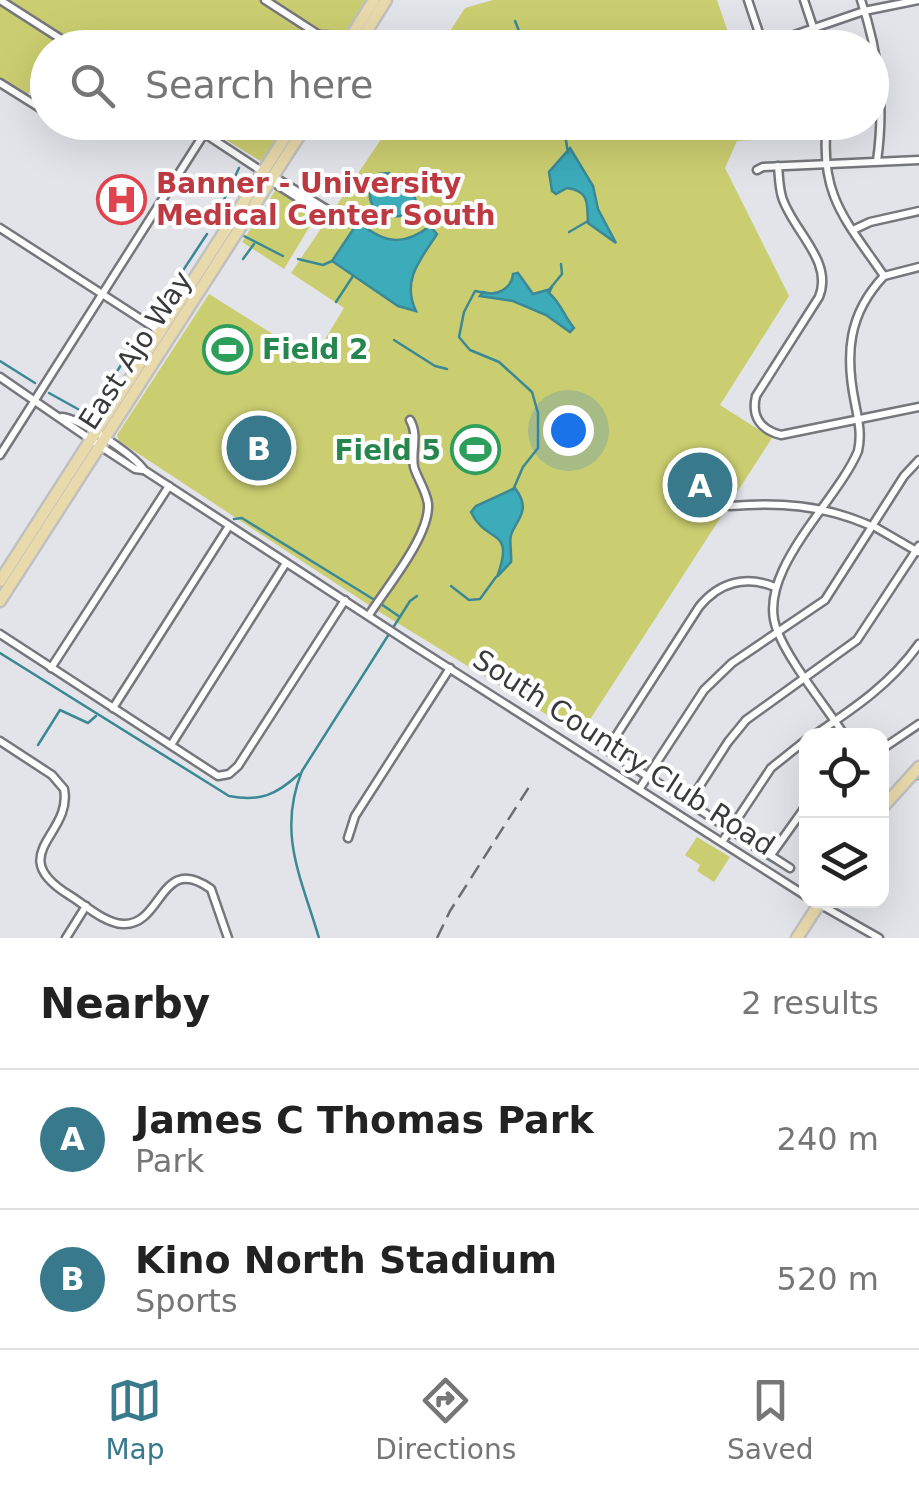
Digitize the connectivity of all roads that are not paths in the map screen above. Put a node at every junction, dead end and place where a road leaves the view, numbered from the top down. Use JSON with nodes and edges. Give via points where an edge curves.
{"nodes":[{"id":1,"x":0,"y":0,"type":"edge"},
{"id":2,"x":265,"y":0,"type":"edge"},
{"id":3,"x":374,"y":0,"type":"edge"},
{"id":4,"x":386,"y":0,"type":"edge"},
{"id":5,"x":748,"y":0,"type":"edge"},
{"id":6,"x":804,"y":0,"type":"edge"},
{"id":7,"x":861,"y":0,"type":"edge"},
{"id":8,"x":919,"y":0,"type":"edge"},
{"id":9,"x":864,"y":11,"type":"junction"},
{"id":10,"x":814,"y":28,"type":"junction"},
{"id":11,"x":47,"y":30,"type":"edge"},
{"id":12,"x":311,"y":30,"type":"edge"},
{"id":13,"x":359,"y":30,"type":"edge"},
{"id":14,"x":362,"y":30,"type":"edge"},
{"id":15,"x":756,"y":30,"type":"edge"},
{"id":16,"x":808,"y":30,"type":"edge"},
{"id":17,"x":868,"y":30,"type":"edge"},
{"id":18,"x":0,"y":82,"type":"edge"},
{"id":19,"x":30,"y":101,"type":"edge"},
{"id":20,"x":200,"y":140,"type":"edge"},
{"id":21,"x":213,"y":140,"type":"edge"},
{"id":22,"x":286,"y":140,"type":"edge"},
{"id":23,"x":294,"y":140,"type":"edge"},
{"id":24,"x":826,"y":140,"type":"edge"},
{"id":25,"x":880,"y":140,"type":"edge"},
{"id":26,"x":877,"y":160,"type":"junction"},
{"id":27,"x":919,"y":160,"type":"edge"},
{"id":28,"x":825,"y":162,"type":"junction"},
{"id":29,"x":778,"y":166,"type":"junction"},
{"id":30,"x":757,"y":170,"type":"dead end"},
{"id":31,"x":268,"y":175,"type":"junction"},
{"id":32,"x":919,"y":211,"type":"edge"},
{"id":33,"x":327,"y":212,"type":"dead end"},
{"id":34,"x":790,"y":214,"type":"junction"},
{"id":35,"x":781,"y":219,"type":"dead end"},
{"id":36,"x":0,"y":228,"type":"edge"},
{"id":37,"x":853,"y":230,"type":"junction"},
{"id":38,"x":815,"y":258,"type":"junction"},
{"id":39,"x":805,"y":264,"type":"dead end"},
{"id":40,"x":919,"y":267,"type":"edge"},
{"id":41,"x":884,"y":276,"type":"junction"},
{"id":42,"x":102,"y":293,"type":"junction"},
{"id":43,"x":166,"y":335,"type":"junction"},
{"id":44,"x":0,"y":377,"type":"edge"},
{"id":45,"x":35,"y":400,"type":"junction"},
{"id":46,"x":919,"y":407,"type":"edge"},
{"id":47,"x":410,"y":420,"type":"dead end"},
{"id":48,"x":858,"y":420,"type":"junction"},
{"id":49,"x":98,"y":440,"type":"junction"},
{"id":50,"x":0,"y":455,"type":"edge"},
{"id":51,"x":919,"y":460,"type":"edge"},
{"id":52,"x":170,"y":486,"type":"junction"},
{"id":53,"x":730,"y":506,"type":"dead end"},
{"id":54,"x":823,"y":508,"type":"junction"},
{"id":55,"x":228,"y":526,"type":"junction"},
{"id":56,"x":872,"y":526,"type":"junction"},
{"id":57,"x":39,"y":531,"type":"junction"},
{"id":58,"x":918,"y":550,"type":"edge"},
{"id":59,"x":286,"y":563,"type":"junction"},
{"id":60,"x":0,"y":580,"type":"edge"},
{"id":61,"x":775,"y":587,"type":"junction"},
{"id":62,"x":344,"y":600,"type":"junction"},
{"id":63,"x":0,"y":601,"type":"edge"},
{"id":64,"x":369,"y":615,"type":"junction"},
{"id":65,"x":777,"y":632,"type":"junction"},
{"id":66,"x":0,"y":634,"type":"edge"},
{"id":67,"x":919,"y":644,"type":"edge"},
{"id":68,"x":51,"y":668,"type":"junction"},
{"id":69,"x":450,"y":668,"type":"junction"},
{"id":70,"x":806,"y":676,"type":"junction"},
{"id":71,"x":113,"y":708,"type":"junction"},
{"id":72,"x":835,"y":720,"type":"junction"},
{"id":73,"x":919,"y":724,"type":"edge"},
{"id":74,"x":824,"y":728,"type":"edge"},
{"id":75,"x":840,"y":728,"type":"edge"},
{"id":76,"x":584,"y":736,"type":"dead end"},
{"id":77,"x":0,"y":741,"type":"edge"},
{"id":78,"x":171,"y":745,"type":"junction"},
{"id":79,"x":799,"y":745,"type":"edge"},
{"id":80,"x":889,"y":745,"type":"edge"},
{"id":81,"x":607,"y":750,"type":"junction"},
{"id":82,"x":919,"y":767,"type":"edge"},
{"id":83,"x":647,"y":777,"type":"junction"},
{"id":84,"x":640,"y":788,"type":"junction"},
{"id":85,"x":889,"y":794,"type":"edge"},
{"id":86,"x":690,"y":802,"type":"junction"},
{"id":87,"x":799,"y":816,"type":"edge"},
{"id":88,"x":730,"y":829,"type":"junction"},
{"id":89,"x":348,"y":838,"type":"dead end"},
{"id":90,"x":722,"y":842,"type":"junction"},
{"id":91,"x":771,"y":856,"type":"junction"},
{"id":92,"x":790,"y":868,"type":"dead end"},
{"id":93,"x":799,"y":891,"type":"edge"},
{"id":94,"x":86,"y":906,"type":"junction"},
{"id":95,"x":814,"y":908,"type":"edge"},
{"id":96,"x":828,"y":908,"type":"edge"},
{"id":97,"x":66,"y":938,"type":"edge"},
{"id":98,"x":228,"y":938,"type":"edge"},
{"id":99,"x":797,"y":938,"type":"edge"},
{"id":100,"x":879,"y":938,"type":"edge"}],
"edges":[{"from":1,"to":11,"type":"street"},
{"from":2,"to":12,"type":"street"},
{"from":3,"to":13,"type":"main road"},
{"from":4,"to":14,"type":"main road"},
{"from":5,"to":15,"type":"street"},
{"from":6,"to":10,"type":"street"},
{"from":7,"to":9,"type":"street"},
{"from":8,"to":9,"type":"street"},
{"from":9,"to":10,"type":"street"},
{"from":9,"to":17,"type":"street"},
{"from":10,"to":16,"type":"street"},
{"from":18,"to":19,"type":"street"},
{"from":20,"to":42,"type":"street"},
{"from":21,"to":31,"type":"street"},
{"from":22,"to":31,"type":"main road","name":"East Ajo Way"},
{"from":23,"to":31,"type":"main road","name":"East Ajo Way"},
{"from":24,"to":28,"type":"street"},
{"from":25,"to":26,"type":"street"},
{"from":26,"to":27,"type":"street"},
{"from":26,"to":28,"type":"street"},
{"from":28,"to":29,"type":"street"},
{"from":28,"to":37,"type":"street","via":[[834,200]]},
{"from":29,"to":30,"type":"street"},
{"from":29,"to":34,"type":"street"},
{"from":31,"to":33,"type":"street"},
{"from":31,"to":43,"type":"main road","name":"East Ajo Way"},
{"from":32,"to":37,"type":"street"},
{"from":34,"to":35,"type":"street"},
{"from":34,"to":38,"type":"street"},
{"from":36,"to":42,"type":"street"},
{"from":37,"to":41,"type":"street"},
{"from":38,"to":39,"type":"street"},
{"from":38,"to":48,"type":"street","via":[[823,289],[754,408],[766,430],[781,435]]},
{"from":40,"to":41,"type":"street"},
{"from":41,"to":48,"type":"street","via":[[849,340]]},
{"from":42,"to":43,"type":"street"},
{"from":42,"to":45,"type":"street"},
{"from":43,"to":49,"type":"main road","name":"East Ajo Way"},
{"from":44,"to":45,"type":"street","name":"South Country Club Road"},
{"from":45,"to":49,"type":"street","name":"South Country Club Road"},
{"from":45,"to":50,"type":"street"},
{"from":46,"to":48,"type":"street"},
{"from":47,"to":64,"type":"street","via":[[428,515]]},
{"from":48,"to":54,"type":"street","via":[[855,458]]},
{"from":49,"to":52,"type":"street","name":"South Country Club Road"},
{"from":49,"to":57,"type":"main road","name":"East Ajo Way"},
{"from":51,"to":56,"type":"street"},
{"from":52,"to":55,"type":"street","name":"South Country Club Road"},
{"from":52,"to":68,"type":"street"},
{"from":53,"to":54,"type":"street"},
{"from":54,"to":56,"type":"street"},
{"from":54,"to":61,"type":"street"},
{"from":55,"to":59,"type":"street","name":"South Country Club Road"},
{"from":55,"to":71,"type":"street"},
{"from":56,"to":58,"type":"street"},
{"from":56,"to":65,"type":"street","via":[[825,600]]},
{"from":57,"to":60,"type":"main road","name":"East Ajo Way"},
{"from":57,"to":63,"type":"main road","name":"East Ajo Way"},
{"from":58,"to":70,"type":"street","via":[[863,632]]},
{"from":59,"to":62,"type":"street","name":"South Country Club Road"},
{"from":59,"to":78,"type":"street"},
{"from":61,"to":65,"type":"street"},
{"from":61,"to":81,"type":"street","via":[[724,583],[699,606]]},
{"from":62,"to":64,"type":"street","name":"South Country Club Road"},
{"from":62,"to":78,"type":"street","via":[[238,766],[218,776]]},
{"from":64,"to":69,"type":"street","name":"South Country Club Road"},
{"from":65,"to":70,"type":"street"},
{"from":65,"to":83,"type":"street","via":[[704,690]]},
{"from":66,"to":68,"type":"street"},
{"from":67,"to":72,"type":"street","via":[[908,662]]},
{"from":68,"to":71,"type":"street"},
{"from":69,"to":84,"type":"street","name":"South Country Club Road"},
{"from":69,"to":89,"type":"street","via":[[355,816]]},
{"from":70,"to":72,"type":"street"},
{"from":70,"to":86,"type":"street","via":[[746,720]]},
{"from":71,"to":78,"type":"street"},
{"from":72,"to":74,"type":"street"},
{"from":72,"to":75,"type":"street"},
{"from":73,"to":80,"type":"street"},
{"from":76,"to":81,"type":"street","name":"South Country Club Road"},
{"from":77,"to":94,"type":"street","via":[[62,784],[65,806],[41,848],[41,866],[50,883]]},
{"from":79,"to":88,"type":"street","via":[[770,768]]},
{"from":81,"to":83,"type":"street","name":"South Country Club Road"},
{"from":82,"to":85,"type":"main road"},
{"from":83,"to":84,"type":"street"},
{"from":83,"to":86,"type":"street","name":"South Country Club Road"},
{"from":84,"to":90,"type":"street","name":"South Country Club Road"},
{"from":86,"to":88,"type":"street","name":"South Country Club Road"},
{"from":87,"to":91,"type":"street"},
{"from":88,"to":90,"type":"street"},
{"from":88,"to":91,"type":"street","name":"South Country Club Road"},
{"from":90,"to":93,"type":"street","name":"South Country Club Road"},
{"from":91,"to":92,"type":"street","name":"South Country Club Road"},
{"from":94,"to":97,"type":"street"},
{"from":94,"to":98,"type":"street","via":[[128,924],[140,920],[176,880],[194,880],[211,890]]},
{"from":95,"to":99,"type":"main road"},
{"from":96,"to":100,"type":"street"}]}
